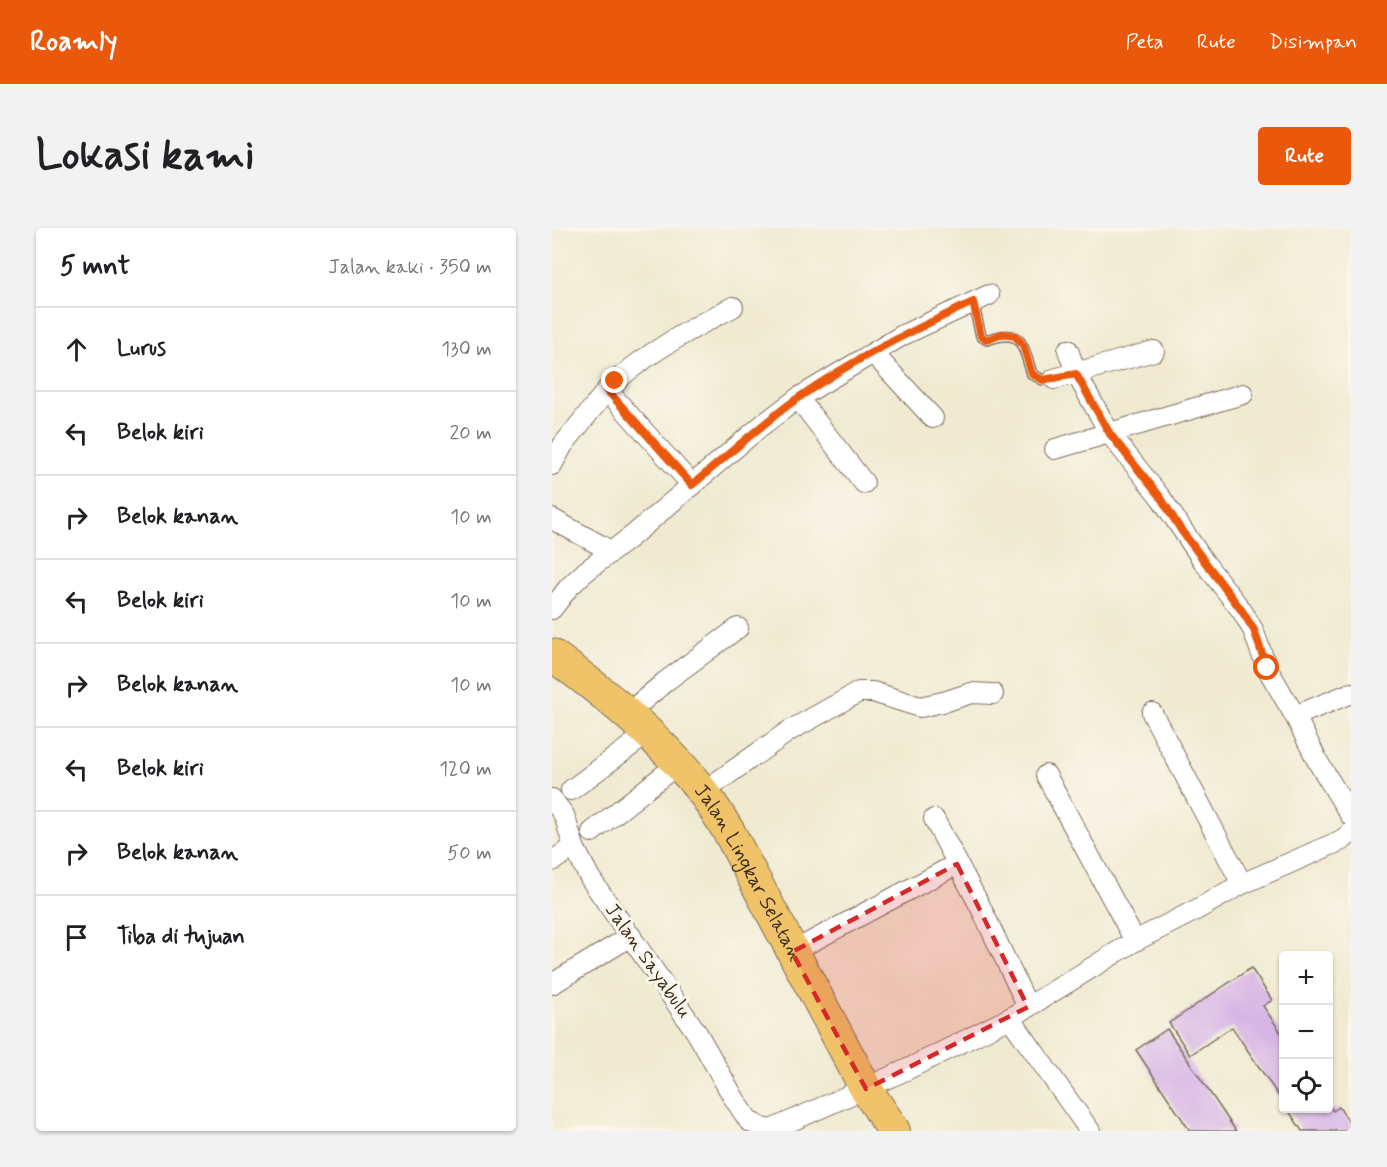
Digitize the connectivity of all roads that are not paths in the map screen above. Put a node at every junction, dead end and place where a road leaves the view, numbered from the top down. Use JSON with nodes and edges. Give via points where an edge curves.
{"nodes":[{"id":1,"x":981,"y":298,"type":"joint"},
{"id":2,"x":733,"y":307,"type":"dead end"},
{"id":3,"x":1068,"y":350,"type":"dead end"},
{"id":4,"x":1154,"y":351,"type":"dead end"},
{"id":5,"x":873,"y":353,"type":"junction"},
{"id":6,"x":1076,"y":374,"type":"junction"},
{"id":7,"x":1054,"y":379,"type":"joint"},
{"id":8,"x":607,"y":390,"type":"junction"},
{"id":9,"x":1243,"y":393,"type":"dead end"},
{"id":10,"x":798,"y":398,"type":"junction"},
{"id":11,"x":933,"y":418,"type":"dead end"},
{"id":12,"x":1110,"y":434,"type":"junction"},
{"id":13,"x":1055,"y":449,"type":"dead end"},
{"id":14,"x":552,"y":465,"type":"edge"},
{"id":15,"x":864,"y":483,"type":"dead end"},
{"id":16,"x":692,"y":485,"type":"junction"},
{"id":17,"x":552,"y":519,"type":"edge"},
{"id":18,"x":611,"y":551,"type":"junction"},
{"id":19,"x":552,"y":609,"type":"edge"},
{"id":20,"x":738,"y":628,"type":"dead end"},
{"id":21,"x":552,"y":655,"type":"edge"},
{"id":22,"x":1351,"y":693,"type":"edge"},
{"id":23,"x":993,"y":694,"type":"dead end"},
{"id":24,"x":1152,"y":713,"type":"dead end"},
{"id":25,"x":1295,"y":716,"type":"junction"},
{"id":26,"x":637,"y":724,"type":"junction"},
{"id":27,"x":679,"y":763,"type":"junction"},
{"id":28,"x":1046,"y":775,"type":"dead end"},
{"id":29,"x":571,"y":790,"type":"dead end"},
{"id":30,"x":703,"y":792,"type":"junction"},
{"id":31,"x":552,"y":799,"type":"edge"},
{"id":32,"x":1351,"y":816,"type":"edge"},
{"id":33,"x":934,"y":819,"type":"dead end"},
{"id":34,"x":592,"y":832,"type":"dead end"},
{"id":35,"x":1351,"y":832,"type":"edge"},
{"id":36,"x":574,"y":847,"type":"junction"},
{"id":37,"x":552,"y":861,"type":"edge"},
{"id":38,"x":957,"y":864,"type":"junction"},
{"id":39,"x":1242,"y":884,"type":"junction"},
{"id":40,"x":631,"y":936,"type":"junction"},
{"id":41,"x":1135,"y":941,"type":"junction"},
{"id":42,"x":792,"y":952,"type":"junction"},
{"id":43,"x":552,"y":984,"type":"edge"},
{"id":44,"x":1028,"y":1007,"type":"junction"},
{"id":45,"x":1010,"y":1018,"type":"junction"},
{"id":46,"x":866,"y":1089,"type":"junction"},
{"id":47,"x":745,"y":1126,"type":"edge"},
{"id":48,"x":894,"y":1131,"type":"edge"},
{"id":49,"x":1090,"y":1131,"type":"edge"}],
"edges":[{"from":1,"to":5,"type":"street"},
{"from":1,"to":7,"type":"lane","via":[[981,336],[987,340],[1002,334],[1015,336],[1023,345],[1032,374],[1043,380]]},
{"from":2,"to":8,"type":"street","via":[[678,338]]},
{"from":3,"to":6,"type":"street"},
{"from":4,"to":6,"type":"street"},
{"from":5,"to":10,"type":"street"},
{"from":5,"to":11,"type":"street"},
{"from":6,"to":7,"type":"street"},
{"from":6,"to":12,"type":"street"},
{"from":8,"to":14,"type":"street"},
{"from":8,"to":16,"type":"street"},
{"from":9,"to":12,"type":"street"},
{"from":10,"to":15,"type":"street"},
{"from":10,"to":16,"type":"street"},
{"from":12,"to":13,"type":"street"},
{"from":12,"to":25,"type":"street","via":[[1242,611],[1254,630],[1267,668]]},
{"from":16,"to":18,"type":"street"},
{"from":17,"to":18,"type":"street"},
{"from":18,"to":19,"type":"street","via":[[569,587]]},
{"from":20,"to":26,"type":"street","via":[[666,681]]},
{"from":21,"to":26,"type":"highway","name":"Jalan Lingkar Selatan"},
{"from":22,"to":25,"type":"street"},
{"from":23,"to":30,"type":"street","via":[[971,693],[920,707],[873,692],[859,692],[789,731]]},
{"from":24,"to":39,"type":"street"},
{"from":25,"to":32,"type":"street"},
{"from":26,"to":27,"type":"highway","name":"Jalan Lingkar Selatan"},
{"from":26,"to":29,"type":"street"},
{"from":27,"to":30,"type":"highway","name":"Jalan Lingkar Selatan"},
{"from":27,"to":34,"type":"street"},
{"from":28,"to":41,"type":"street"},
{"from":30,"to":42,"type":"highway","name":"Jalan Lingkar Selatan","via":[[729,832]]},
{"from":31,"to":36,"type":"street","name":"Jalan Sayabulu","via":[[564,815]]},
{"from":33,"to":38,"type":"street"},
{"from":35,"to":39,"type":"street","via":[[1335,843]]},
{"from":36,"to":37,"type":"street"},
{"from":36,"to":40,"type":"street","name":"Jalan Sayabulu","via":[[590,878]]},
{"from":38,"to":42,"type":"street"},
{"from":38,"to":44,"type":"street"},
{"from":39,"to":41,"type":"street"},
{"from":40,"to":43,"type":"street"},
{"from":40,"to":47,"type":"street","name":"Jalan Sayabulu","via":[[697,1033]]},
{"from":41,"to":44,"type":"street"},
{"from":42,"to":46,"type":"highway","name":"Jalan Lingkar Selatan"},
{"from":44,"to":45,"type":"street"},
{"from":45,"to":46,"type":"street"},
{"from":45,"to":49,"type":"street"},
{"from":46,"to":47,"type":"street","via":[[771,1130]]},
{"from":46,"to":48,"type":"highway","name":"Jalan Lingkar Selatan"}]}
